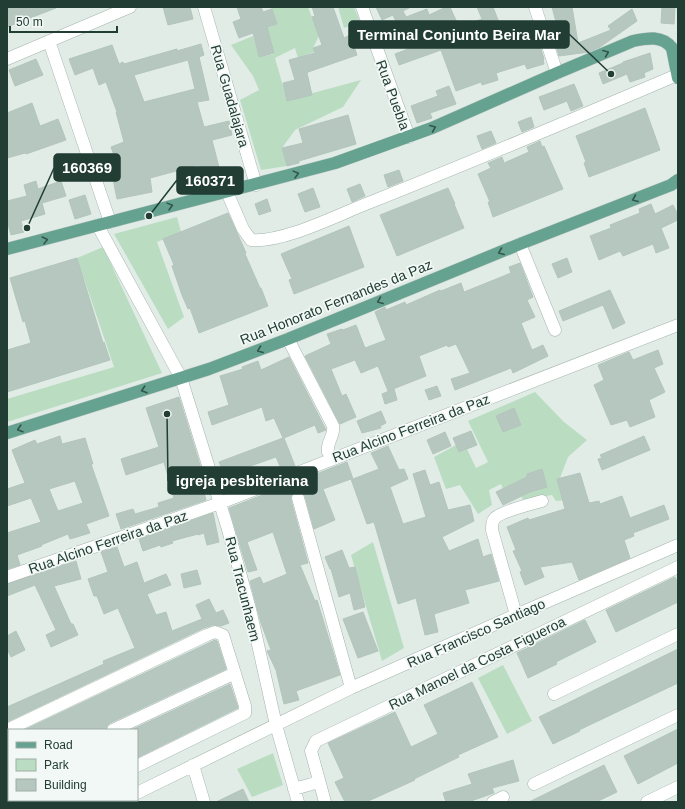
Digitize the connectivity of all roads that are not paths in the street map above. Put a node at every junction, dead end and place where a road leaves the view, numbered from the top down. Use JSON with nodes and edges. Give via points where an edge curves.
{"nodes":[{"id":1,"x":130,"y":7,"type":"edge"},
{"id":2,"x":204,"y":7,"type":"edge"},
{"id":3,"x":362,"y":7,"type":"edge"},
{"id":4,"x":535,"y":7,"type":"edge"},
{"id":5,"x":49,"y":41,"type":"junction"},
{"id":6,"x":675,"y":49,"type":"edge"},
{"id":7,"x":7,"y":58,"type":"edge"},
{"id":8,"x":557,"y":73,"type":"junction"},
{"id":9,"x":678,"y":76,"type":"edge"},
{"id":10,"x":409,"y":137,"type":"junction"},
{"id":11,"x":674,"y":183,"type":"edge"},
{"id":12,"x":256,"y":184,"type":"junction"},
{"id":13,"x":227,"y":192,"type":"junction"},
{"id":14,"x":110,"y":222,"type":"junction"},
{"id":15,"x":98,"y":226,"type":"junction"},
{"id":16,"x":520,"y":244,"type":"junction"},
{"id":17,"x":7,"y":249,"type":"edge"},
{"id":18,"x":678,"y":325,"type":"edge"},
{"id":19,"x":555,"y":330,"type":"dead end"},
{"id":20,"x":288,"y":339,"type":"junction"},
{"id":21,"x":181,"y":378,"type":"junction"},
{"id":22,"x":7,"y":433,"type":"edge"},
{"id":23,"x":328,"y":452,"type":"dead end"},
{"id":24,"x":298,"y":498,"type":"dead end"},
{"id":25,"x":542,"y":501,"type":"dead end"},
{"id":26,"x":220,"y":503,"type":"junction"},
{"id":27,"x":678,"y":545,"type":"edge"},
{"id":28,"x":678,"y":567,"type":"edge"},
{"id":29,"x":7,"y":577,"type":"edge"},
{"id":30,"x":516,"y":615,"type":"junction"},
{"id":31,"x":678,"y":634,"type":"edge"},
{"id":32,"x":235,"y":673,"type":"junction"},
{"id":33,"x":351,"y":688,"type":"junction"},
{"id":34,"x":554,"y":694,"type":"dead end"},
{"id":35,"x":678,"y":714,"type":"edge"},
{"id":36,"x":276,"y":725,"type":"junction"},
{"id":37,"x":9,"y":729,"type":"edge"},
{"id":38,"x":115,"y":729,"type":"edge"},
{"id":39,"x":193,"y":765,"type":"junction"},
{"id":40,"x":138,"y":766,"type":"edge"},
{"id":41,"x":319,"y":782,"type":"junction"},
{"id":42,"x":534,"y":784,"type":"dead end"},
{"id":43,"x":678,"y":787,"type":"edge"},
{"id":44,"x":294,"y":789,"type":"junction"},
{"id":45,"x":138,"y":792,"type":"edge"},
{"id":46,"x":204,"y":802,"type":"edge"},
{"id":47,"x":298,"y":802,"type":"edge"},
{"id":48,"x":325,"y":802,"type":"edge"},
{"id":49,"x":647,"y":802,"type":"edge"}],
"edges":[{"from":1,"to":5,"type":"street"},
{"from":2,"to":12,"type":"street","name":"Rua Guadalajara"},
{"from":3,"to":10,"type":"street","name":"Rua Puebla"},
{"from":4,"to":8,"type":"street"},
{"from":5,"to":7,"type":"street"},
{"from":5,"to":14,"type":"street"},
{"from":8,"to":6,"type":"main road","one_way":true,"via":[[645,38],[664,41]]},
{"from":6,"to":9,"type":"main road"},
{"from":10,"to":8,"type":"main road","one_way":true},
{"from":9,"to":13,"type":"street","via":[[474,162],[307,228],[275,238],[251,240],[243,229]]},
{"from":12,"to":10,"type":"main road","one_way":true,"via":[[335,163]]},
{"from":11,"to":16,"type":"main road","name":"Rua Honorato Fernandes da Paz","one_way":true},
{"from":12,"to":13,"type":"main road"},
{"from":14,"to":13,"type":"main road","one_way":true},
{"from":14,"to":15,"type":"main road"},
{"from":17,"to":15,"type":"main road","one_way":true},
{"from":15,"to":21,"type":"street","name":"Rua Tracunhaem"},
{"from":16,"to":19,"type":"street"},
{"from":16,"to":20,"type":"main road","name":"Rua Honorato Fernandes da Paz","one_way":true},
{"from":18,"to":26,"type":"street","name":"Rua Alcino Ferreira da Paz"},
{"from":20,"to":21,"type":"main road","name":"Rua Honorato Fernandes da Paz","one_way":true},
{"from":20,"to":23,"type":"street","via":[[333,426]]},
{"from":21,"to":22,"type":"main road","name":"Rua Honorato Fernandes da Paz","one_way":true},
{"from":21,"to":26,"type":"street","name":"Rua Tracunhaem"},
{"from":24,"to":33,"type":"street"},
{"from":25,"to":30,"type":"street","via":[[502,514],[492,522],[495,542]]},
{"from":26,"to":29,"type":"street","name":"Rua Alcino Ferreira da Paz"},
{"from":26,"to":36,"type":"street","name":"Rua Tracunhaem","via":[[250,609]]},
{"from":27,"to":30,"type":"street","name":"Rua Francisco Santiago"},
{"from":28,"to":41,"type":"street","name":"Rua Manoel da Costa Figueroa","via":[[316,741],[311,751]]},
{"from":30,"to":33,"type":"street","name":"Rua Francisco Santiago"},
{"from":31,"to":34,"type":"street"},
{"from":32,"to":37,"type":"street","via":[[223,635],[215,632]]},
{"from":32,"to":38,"type":"street"},
{"from":32,"to":40,"type":"street","via":[[245,713]]},
{"from":33,"to":36,"type":"street","name":"Rua Francisco Santiago"},
{"from":35,"to":42,"type":"street"},
{"from":36,"to":39,"type":"street","name":"Rua Francisco Santiago"},
{"from":36,"to":44,"type":"street","name":"Rua Tracunhaem"},
{"from":39,"to":45,"type":"street","name":"Rua Francisco Santiago"},
{"from":39,"to":46,"type":"street"},
{"from":41,"to":44,"type":"street"},
{"from":41,"to":48,"type":"street","name":"Rua Manoel da Costa Figueroa"},
{"from":43,"to":49,"type":"street"},
{"from":44,"to":47,"type":"street","name":"Rua Tracunhaem"}]}
